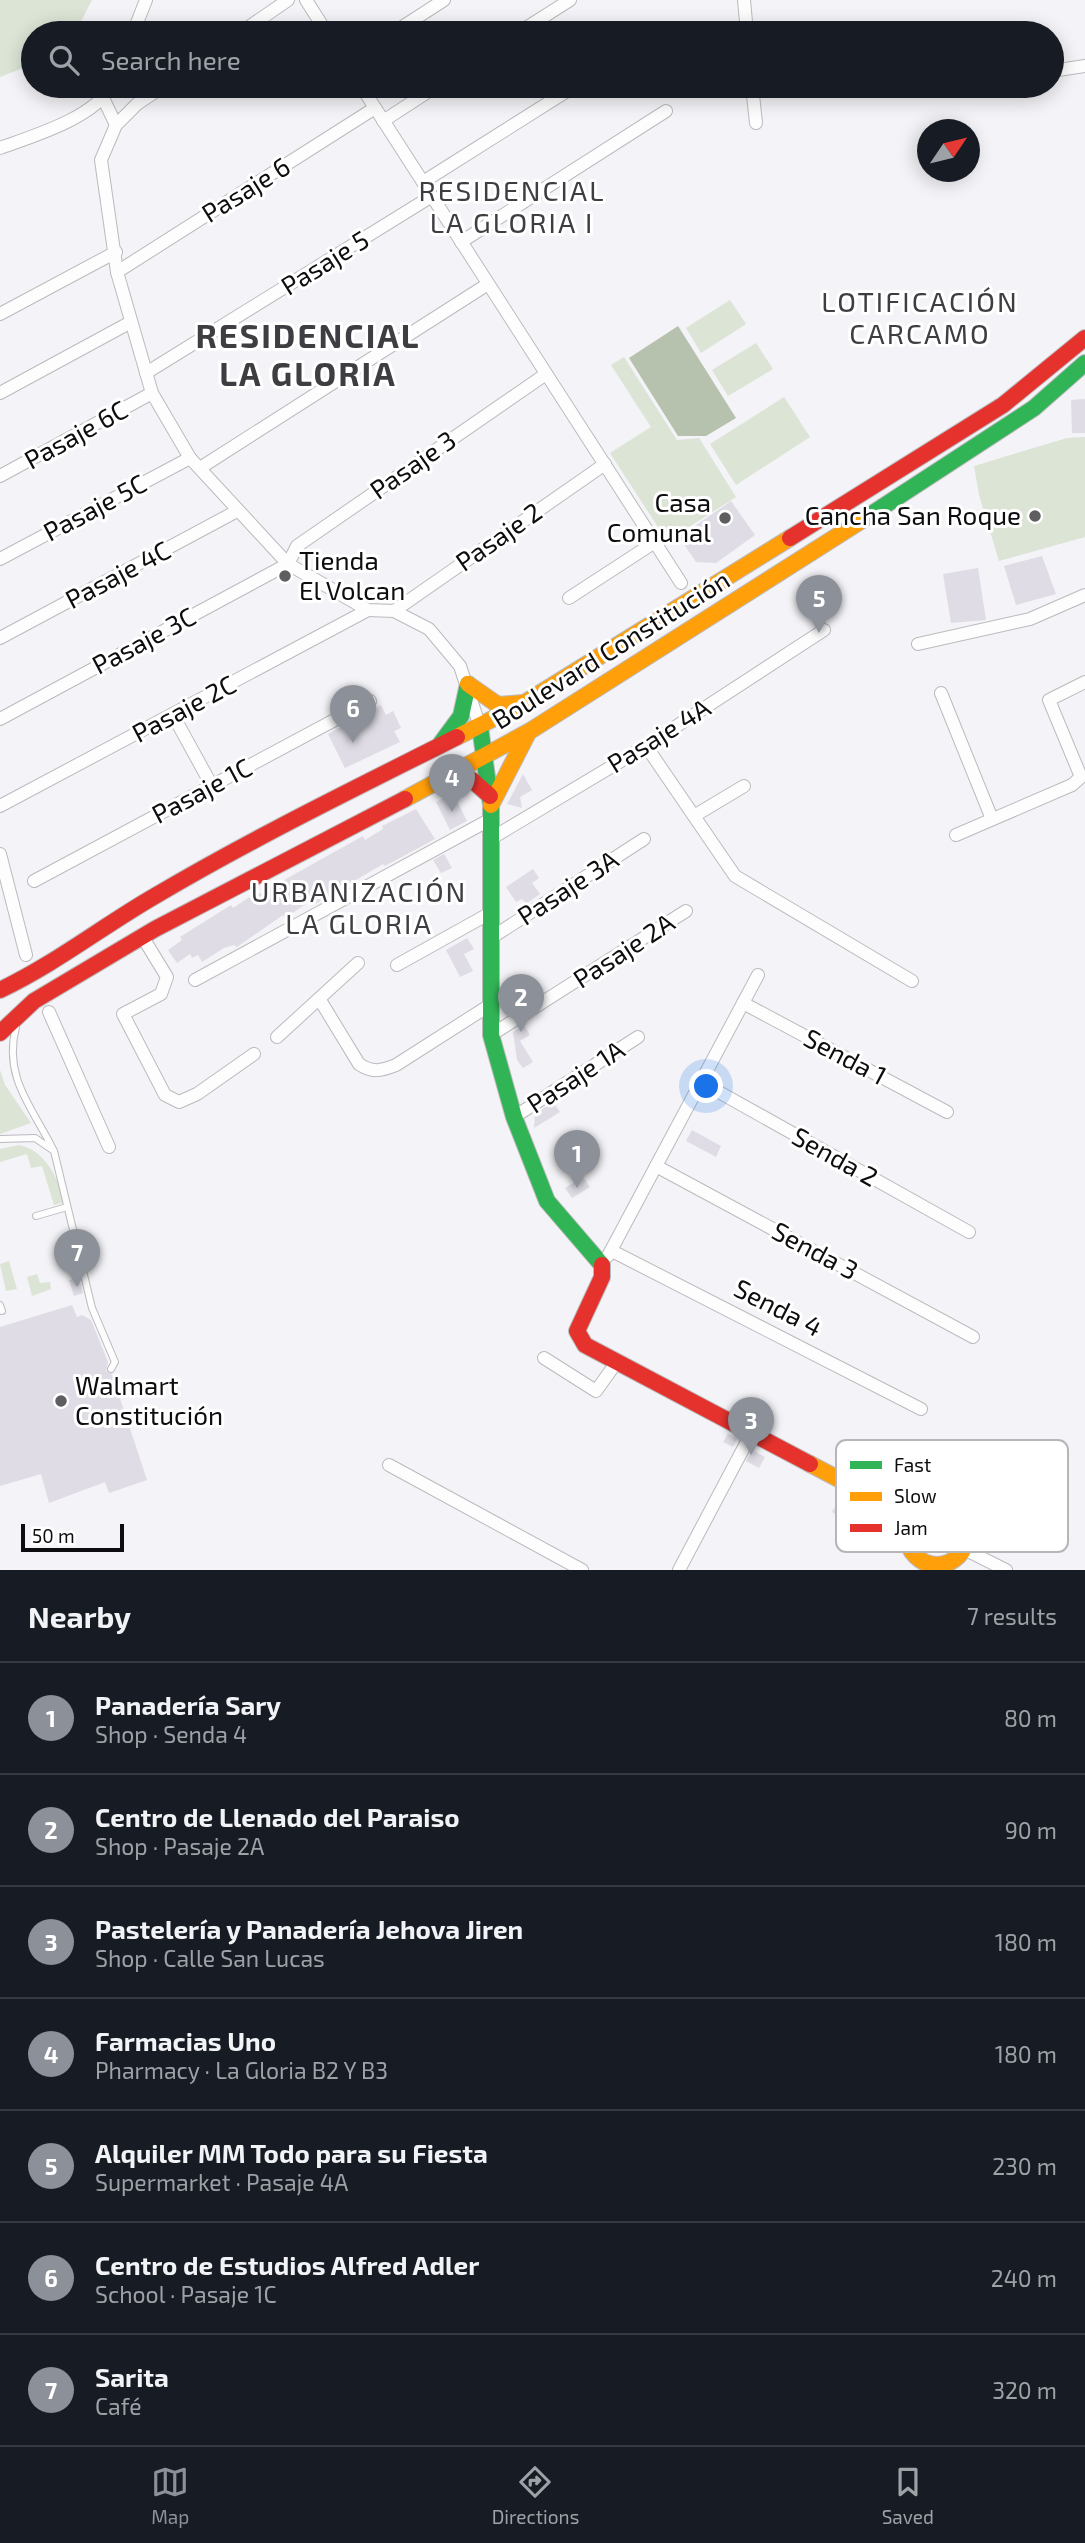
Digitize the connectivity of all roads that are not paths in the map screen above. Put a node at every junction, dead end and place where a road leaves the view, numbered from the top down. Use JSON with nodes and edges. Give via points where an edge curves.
{"nodes":[{"id":1,"x":146,"y":0,"type":"edge"},
{"id":2,"x":288,"y":0,"type":"edge"},
{"id":3,"x":306,"y":0,"type":"edge"},
{"id":4,"x":444,"y":0,"type":"edge"},
{"id":5,"x":569,"y":0,"type":"edge"},
{"id":6,"x":744,"y":0,"type":"edge"},
{"id":7,"x":138,"y":21,"type":"edge"},
{"id":8,"x":257,"y":21,"type":"edge"},
{"id":9,"x":319,"y":21,"type":"edge"},
{"id":10,"x":412,"y":21,"type":"edge"},
{"id":11,"x":537,"y":21,"type":"edge"},
{"id":12,"x":746,"y":21,"type":"edge"},
{"id":13,"x":1085,"y":66,"type":"edge"},
{"id":14,"x":1064,"y":69,"type":"edge"},
{"id":15,"x":146,"y":98,"type":"edge"},
{"id":16,"x":369,"y":98,"type":"edge"},
{"id":17,"x":418,"y":98,"type":"edge"},
{"id":18,"x":556,"y":98,"type":"edge"},
{"id":19,"x":753,"y":98,"type":"edge"},
{"id":20,"x":104,"y":100,"type":"joint"},
{"id":21,"x":375,"y":108,"type":"junction"},
{"id":22,"x":666,"y":111,"type":"dead end"},
{"id":23,"x":383,"y":121,"type":"junction"},
{"id":24,"x":756,"y":123,"type":"dead end"},
{"id":25,"x":116,"y":125,"type":"junction"},
{"id":26,"x":0,"y":148,"type":"edge"},
{"id":27,"x":423,"y":181,"type":"junction"},
{"id":28,"x":432,"y":196,"type":"junction"},
{"id":29,"x":461,"y":242,"type":"junction"},
{"id":30,"x":116,"y":252,"type":"junction"},
{"id":31,"x":117,"y":272,"type":"junction"},
{"id":32,"x":488,"y":284,"type":"junction"},
{"id":33,"x":0,"y":314,"type":"edge"},
{"id":34,"x":131,"y":322,"type":"junction"},
{"id":35,"x":1085,"y":338,"type":"edge"},
{"id":36,"x":1085,"y":363,"type":"edge"},
{"id":37,"x":146,"y":373,"type":"junction"},
{"id":38,"x":547,"y":374,"type":"junction"},
{"id":39,"x":0,"y":393,"type":"edge"},
{"id":40,"x":152,"y":393,"type":"junction"},
{"id":41,"x":190,"y":458,"type":"junction"},
{"id":42,"x":605,"y":464,"type":"junction"},
{"id":43,"x":200,"y":468,"type":"junction"},
{"id":44,"x":0,"y":476,"type":"edge"},
{"id":45,"x":237,"y":511,"type":"junction"},
{"id":46,"x":655,"y":542,"type":"junction"},
{"id":47,"x":0,"y":559,"type":"edge"},
{"id":48,"x":288,"y":564,"type":"junction"},
{"id":49,"x":681,"y":583,"type":"dead end"},
{"id":50,"x":1085,"y":595,"type":"edge"},
{"id":51,"x":569,"y":598,"type":"dead end"},
{"id":52,"x":368,"y":610,"type":"junction"},
{"id":53,"x":394,"y":611,"type":"junction"},
{"id":54,"x":824,"y":630,"type":"dead end"},
{"id":55,"x":0,"y":638,"type":"edge"},
{"id":56,"x":918,"y":644,"type":"dead end"},
{"id":57,"x":1085,"y":682,"type":"edge"},
{"id":58,"x":468,"y":684,"type":"junction"},
{"id":59,"x":941,"y":693,"type":"dead end"},
{"id":60,"x":370,"y":701,"type":"dead end"},
{"id":61,"x":526,"y":702,"type":"junction"},
{"id":62,"x":173,"y":715,"type":"junction"},
{"id":63,"x":0,"y":719,"type":"edge"},
{"id":64,"x":480,"y":727,"type":"junction"},
{"id":65,"x":530,"y":731,"type":"junction"},
{"id":66,"x":646,"y":746,"type":"junction"},
{"id":67,"x":435,"y":749,"type":"junction"},
{"id":68,"x":485,"y":757,"type":"junction"},
{"id":69,"x":449,"y":774,"type":"junction"},
{"id":70,"x":212,"y":786,"type":"junction"},
{"id":71,"x":744,"y":786,"type":"dead end"},
{"id":72,"x":0,"y":806,"type":"edge"},
{"id":73,"x":491,"y":807,"type":"junction"},
{"id":74,"x":694,"y":816,"type":"junction"},
{"id":75,"x":992,"y":819,"type":"junction"},
{"id":76,"x":956,"y":835,"type":"dead end"},
{"id":77,"x":492,"y":838,"type":"junction"},
{"id":78,"x":644,"y":839,"type":"dead end"},
{"id":79,"x":0,"y":855,"type":"edge"},
{"id":80,"x":34,"y":881,"type":"dead end"},
{"id":81,"x":686,"y":911,"type":"dead end"},
{"id":82,"x":492,"y":912,"type":"junction"},
{"id":83,"x":142,"y":936,"type":"junction"},
{"id":84,"x":491,"y":938,"type":"junction"},
{"id":85,"x":26,"y":955,"type":"dead end"},
{"id":86,"x":358,"y":963,"type":"dead end"},
{"id":87,"x":397,"y":965,"type":"dead end"},
{"id":88,"x":758,"y":975,"type":"dead end"},
{"id":89,"x":195,"y":980,"type":"dead end"},
{"id":90,"x":912,"y":981,"type":"dead end"},
{"id":91,"x":0,"y":990,"type":"edge"},
{"id":92,"x":320,"y":1000,"type":"junction"},
{"id":93,"x":743,"y":1003,"type":"junction"},
{"id":94,"x":490,"y":1005,"type":"junction"},
{"id":95,"x":49,"y":1012,"type":"dead end"},
{"id":96,"x":20,"y":1014,"type":"junction"},
{"id":97,"x":0,"y":1033,"type":"edge"},
{"id":98,"x":491,"y":1035,"type":"junction"},
{"id":99,"x":277,"y":1037,"type":"dead end"},
{"id":100,"x":638,"y":1037,"type":"dead end"},
{"id":101,"x":254,"y":1054,"type":"dead end"},
{"id":102,"x":701,"y":1082,"type":"junction"},
{"id":103,"x":947,"y":1112,"type":"dead end"},
{"id":104,"x":514,"y":1117,"type":"junction"},
{"id":105,"x":0,"y":1139,"type":"edge"},
{"id":106,"x":109,"y":1147,"type":"dead end"},
{"id":107,"x":54,"y":1151,"type":"junction"},
{"id":108,"x":656,"y":1166,"type":"junction"},
{"id":109,"x":68,"y":1207,"type":"junction"},
{"id":110,"x":36,"y":1216,"type":"dead end"},
{"id":111,"x":969,"y":1232,"type":"dead end"},
{"id":112,"x":611,"y":1251,"type":"junction"},
{"id":113,"x":603,"y":1266,"type":"junction"},
{"id":114,"x":973,"y":1337,"type":"dead end"},
{"id":115,"x":544,"y":1358,"type":"dead end"},
{"id":116,"x":616,"y":1363,"type":"junction"},
{"id":117,"x":111,"y":1369,"type":"dead end"},
{"id":118,"x":921,"y":1409,"type":"dead end"},
{"id":119,"x":751,"y":1434,"type":"junction"},
{"id":120,"x":389,"y":1465,"type":"dead end"},
{"id":121,"x":836,"y":1478,"type":"edge"},
{"id":122,"x":962,"y":1552,"type":"edge"},
{"id":123,"x":970,"y":1552,"type":"edge"},
{"id":124,"x":914,"y":1562,"type":"edge"},
{"id":125,"x":931,"y":1568,"type":"edge"},
{"id":126,"x":582,"y":1570,"type":"edge"},
{"id":127,"x":679,"y":1570,"type":"edge"},
{"id":128,"x":1006,"y":1570,"type":"edge"}],
"edges":[{"from":1,"to":7,"type":"street"},
{"from":2,"to":8,"type":"street"},
{"from":3,"to":9,"type":"street"},
{"from":4,"to":10,"type":"street"},
{"from":5,"to":11,"type":"street"},
{"from":6,"to":12,"type":"street"},
{"from":13,"to":14,"type":"street"},
{"from":15,"to":25,"type":"street"},
{"from":16,"to":21,"type":"street"},
{"from":17,"to":23,"type":"street"},
{"from":18,"to":27,"type":"street"},
{"from":19,"to":24,"type":"street"},
{"from":20,"to":25,"type":"street"},
{"from":20,"to":26,"type":"street","via":[[50,130]]},
{"from":21,"to":23,"type":"street"},
{"from":21,"to":31,"type":"street","name":"Pasaje 6"},
{"from":22,"to":29,"type":"street"},
{"from":23,"to":27,"type":"street"},
{"from":25,"to":30,"type":"street","via":[[101,160]]},
{"from":27,"to":28,"type":"street"},
{"from":28,"to":29,"type":"street"},
{"from":28,"to":37,"type":"street","name":"Pasaje 5"},
{"from":29,"to":32,"type":"street"},
{"from":30,"to":31,"type":"street"},
{"from":30,"to":33,"type":"street"},
{"from":31,"to":34,"type":"street"},
{"from":32,"to":38,"type":"street"},
{"from":32,"to":43,"type":"street"},
{"from":34,"to":37,"type":"street"},
{"from":34,"to":39,"type":"street"},
{"from":35,"to":61,"type":"main road","name":"Boulevard Constitución","via":[[1003,405]]},
{"from":36,"to":65,"type":"main road","name":"Boulevard Constitución","via":[[1034,408],[977,447]]},
{"from":37,"to":40,"type":"street"},
{"from":38,"to":42,"type":"street"},
{"from":38,"to":48,"type":"street","name":"Pasaje 3","via":[[297,546]]},
{"from":40,"to":41,"type":"street"},
{"from":40,"to":44,"type":"street","name":"Pasaje 6C"},
{"from":41,"to":43,"type":"street"},
{"from":41,"to":47,"type":"street","name":"Pasaje 5C"},
{"from":42,"to":46,"type":"street"},
{"from":42,"to":53,"type":"street","name":"Pasaje 2"},
{"from":43,"to":45,"type":"street"},
{"from":45,"to":48,"type":"street"},
{"from":45,"to":55,"type":"street","name":"Pasaje 4C"},
{"from":46,"to":49,"type":"street"},
{"from":46,"to":51,"type":"street"},
{"from":48,"to":52,"type":"street"},
{"from":48,"to":63,"type":"street","name":"Pasaje 3C"},
{"from":50,"to":56,"type":"street","via":[[1030,619]]},
{"from":52,"to":53,"type":"street"},
{"from":52,"to":62,"type":"street","name":"Pasaje 2C"},
{"from":53,"to":58,"type":"street","via":[[429,629],[460,666]]},
{"from":54,"to":66,"type":"street","name":"Pasaje 4A"},
{"from":57,"to":75,"type":"street","via":[[1049,700],[1080,777],[1072,785]]},
{"from":58,"to":61,"type":"main road","via":[[498,705]]},
{"from":58,"to":64,"type":"street"},
{"from":58,"to":67,"type":"main road","via":[[460,720]]},
{"from":59,"to":75,"type":"street"},
{"from":60,"to":70,"type":"street","name":"Pasaje 1C"},
{"from":61,"to":64,"type":"main road","name":"Boulevard Constitución"},
{"from":62,"to":70,"type":"street"},
{"from":62,"to":72,"type":"street","name":"Pasaje 2C"},
{"from":64,"to":67,"type":"main road","name":"Boulevard Constitución"},
{"from":64,"to":68,"type":"main road"},
{"from":65,"to":68,"type":"main road","name":"Boulevard Constitución"},
{"from":65,"to":73,"type":"main road"},
{"from":66,"to":74,"type":"street"},
{"from":66,"to":77,"type":"street","name":"Pasaje 4A"},
{"from":67,"to":91,"type":"main road","name":"Boulevard Constitución","via":[[269,832]]},
{"from":68,"to":69,"type":"main road","name":"Boulevard Constitución"},
{"from":68,"to":73,"type":"main road"},
{"from":69,"to":73,"type":"main road","via":[[480,784]]},
{"from":69,"to":83,"type":"main road","name":"Boulevard Constitución"},
{"from":70,"to":80,"type":"street","name":"Pasaje 1C"},
{"from":71,"to":74,"type":"street"},
{"from":73,"to":77,"type":"main road"},
{"from":73,"to":89,"type":"street"},
{"from":74,"to":90,"type":"street","via":[[735,876]]},
{"from":75,"to":76,"type":"street"},
{"from":77,"to":82,"type":"main road"},
{"from":78,"to":84,"type":"street","name":"Pasaje 3A"},
{"from":79,"to":85,"type":"street"},
{"from":81,"to":98,"type":"street","name":"Pasaje 2A"},
{"from":82,"to":84,"type":"main road"},
{"from":82,"to":87,"type":"street"},
{"from":83,"to":96,"type":"main road","name":"Boulevard Constitución"},
{"from":83,"to":101,"type":"street","via":[[167,977],[161,994],[123,1014],[165,1096],[179,1102],[197,1094]]},
{"from":84,"to":94,"type":"main road"},
{"from":86,"to":92,"type":"street"},
{"from":88,"to":93,"type":"street"},
{"from":92,"to":94,"type":"street","via":[[359,1064],[369,1071],[396,1065]]},
{"from":92,"to":99,"type":"street"},
{"from":93,"to":102,"type":"street"},
{"from":93,"to":103,"type":"street","name":"Senda 1"},
{"from":94,"to":98,"type":"main road"},
{"from":95,"to":106,"type":"street"},
{"from":96,"to":97,"type":"main road","name":"Boulevard Constitución"},
{"from":96,"to":107,"type":"lane","via":[[11,1049],[12,1066]]},
{"from":98,"to":104,"type":"main road"},
{"from":100,"to":104,"type":"street","name":"Pasaje 1A"},
{"from":102,"to":108,"type":"street"},
{"from":102,"to":111,"type":"street","name":"Senda 2"},
{"from":104,"to":113,"type":"main road","via":[[547,1201]]},
{"from":105,"to":107,"type":"lane","via":[[35,1138]]},
{"from":107,"to":109,"type":"lane"},
{"from":108,"to":112,"type":"street"},
{"from":108,"to":114,"type":"street","name":"Senda 3"},
{"from":109,"to":110,"type":"lane"},
{"from":109,"to":117,"type":"lane","via":[[92,1308],[115,1362]]},
{"from":112,"to":113,"type":"street"},
{"from":112,"to":118,"type":"street","name":"Senda 4"},
{"from":113,"to":116,"type":"main road","via":[[577,1331],[585,1345]]},
{"from":115,"to":116,"type":"street","via":[[597,1391]]},
{"from":116,"to":119,"type":"main road"},
{"from":119,"to":121,"type":"main road"},
{"from":119,"to":127,"type":"street"},
{"from":120,"to":126,"type":"street"},
{"from":122,"to":125,"type":"main road","via":[[957,1559]]},
{"from":123,"to":128,"type":"street"},
{"from":124,"to":125,"type":"main road"}]}
